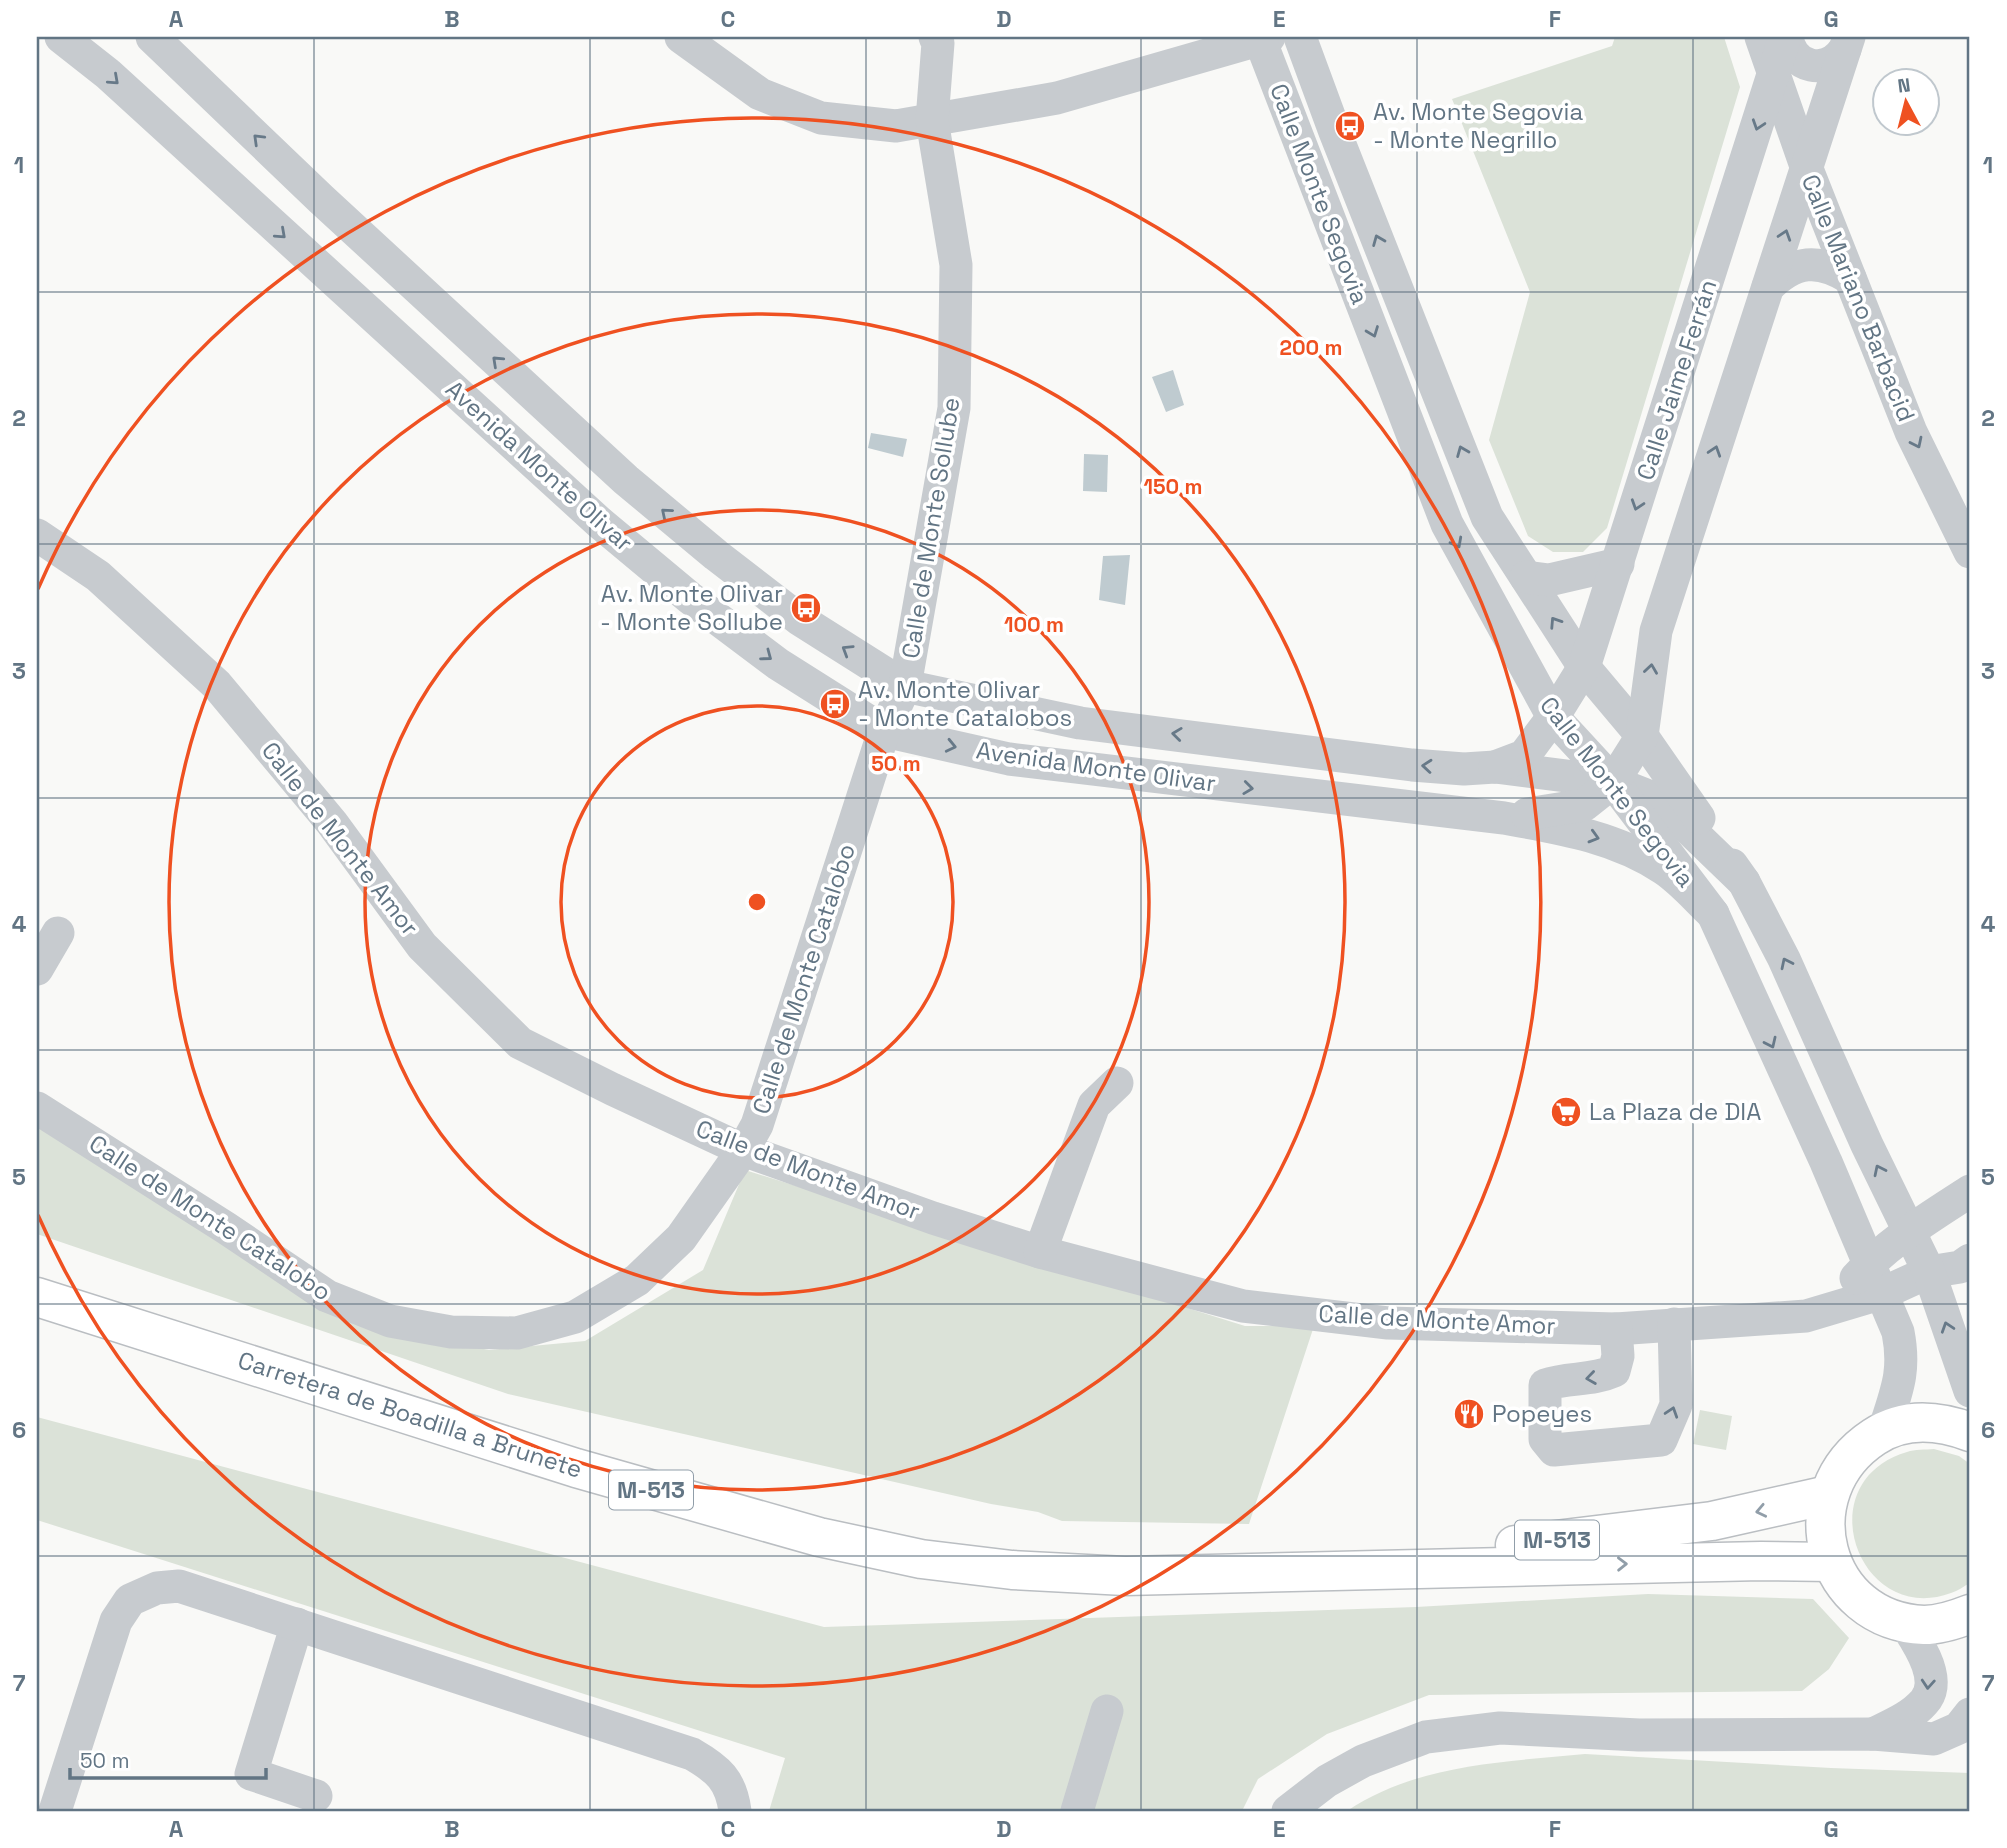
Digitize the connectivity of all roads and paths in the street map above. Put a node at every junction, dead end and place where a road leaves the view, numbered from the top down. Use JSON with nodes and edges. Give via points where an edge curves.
{"nodes":[{"id":1,"x":61,"y":37,"type":"edge"},
{"id":2,"x":152,"y":37,"type":"edge"},
{"id":3,"x":681,"y":37,"type":"edge"},
{"id":4,"x":935,"y":37,"type":"edge"},
{"id":5,"x":1300,"y":37,"type":"edge"},
{"id":6,"x":1761,"y":37,"type":"edge"},
{"id":7,"x":1786,"y":37,"type":"edge"},
{"id":8,"x":1262,"y":38,"type":"edge"},
{"id":9,"x":1847,"y":43,"type":"edge"},
{"id":10,"x":1773,"y":75,"type":"junction"},
{"id":11,"x":932,"y":120,"type":"junction"},
{"id":12,"x":1807,"y":169,"type":"junction"},
{"id":13,"x":1850,"y":278,"type":"junction"},
{"id":14,"x":1768,"y":287,"type":"junction"},
{"id":15,"x":37,"y":535,"type":"edge"},
{"id":16,"x":1970,"y":552,"type":"edge"},
{"id":17,"x":1618,"y":564,"type":"junction"},
{"id":18,"x":1525,"y":577,"type":"junction"},
{"id":19,"x":1584,"y":667,"type":"junction"},
{"id":20,"x":905,"y":686,"type":"junction"},
{"id":21,"x":1553,"y":717,"type":"junction"},
{"id":22,"x":884,"y":731,"type":"junction"},
{"id":23,"x":1642,"y":736,"type":"junction"},
{"id":24,"x":1495,"y":767,"type":"junction"},
{"id":25,"x":1613,"y":782,"type":"junction"},
{"id":26,"x":1504,"y":818,"type":"junction"},
{"id":27,"x":1744,"y":882,"type":"junction"},
{"id":28,"x":1713,"y":914,"type":"junction"},
{"id":29,"x":58,"y":933,"type":"dead end"},
{"id":30,"x":37,"y":969,"type":"edge"},
{"id":31,"x":1117,"y":1083,"type":"dead end"},
{"id":32,"x":37,"y":1108,"type":"edge"},
{"id":33,"x":743,"y":1150,"type":"junction"},
{"id":34,"x":1970,"y":1191,"type":"edge"},
{"id":35,"x":1910,"y":1231,"type":"junction"},
{"id":36,"x":1040,"y":1252,"type":"junction"},
{"id":37,"x":1970,"y":1260,"type":"edge"},
{"id":38,"x":1870,"y":1263,"type":"junction"},
{"id":39,"x":1929,"y":1272,"type":"junction"},
{"id":40,"x":1883,"y":1293,"type":"junction"},
{"id":41,"x":37,"y":1297,"type":"edge"},
{"id":42,"x":1806,"y":1316,"type":"junction"},
{"id":43,"x":1674,"y":1324,"type":"junction"},
{"id":44,"x":1616,"y":1328,"type":"junction"},
{"id":45,"x":1898,"y":1332,"type":"junction"},
{"id":46,"x":1970,"y":1391,"type":"edge"},
{"id":47,"x":1884,"y":1431,"type":"junction"},
{"id":48,"x":1970,"y":1432,"type":"edge"},
{"id":49,"x":1828,"y":1495,"type":"junction"},
{"id":50,"x":1832,"y":1562,"type":"junction"},
{"id":51,"x":1284,"y":1572,"type":"junction"},
{"id":52,"x":1970,"y":1615,"type":"edge"},
{"id":53,"x":1905,"y":1623,"type":"junction"},
{"id":54,"x":297,"y":1624,"type":"junction"},
{"id":55,"x":1107,"y":1711,"type":"dead end"},
{"id":56,"x":1970,"y":1714,"type":"edge"},
{"id":57,"x":1873,"y":1734,"type":"junction"},
{"id":58,"x":316,"y":1796,"type":"dead end"},
{"id":59,"x":55,"y":1811,"type":"edge"},
{"id":60,"x":735,"y":1811,"type":"edge"},
{"id":61,"x":1077,"y":1811,"type":"edge"},
{"id":62,"x":1287,"y":1811,"type":"edge"}],
"edges":[{"from":1,"to":22,"type":"street","name":"Avenida Monte Olivar","one_way":true,"via":[[108,74],[600,523],[778,664]]},
{"from":20,"to":2,"type":"street","name":"Avenida Monte Olivar","one_way":true,"via":[[799,619],[626,480]]},
{"from":3,"to":11,"type":"street","via":[[760,94],[821,118],[896,126]]},
{"from":4,"to":11,"type":"street","name":"Calle de Monte Sollube"},
{"from":18,"to":5,"type":"street","name":"Calle Monte Segovia","one_way":true,"via":[[1487,517]]},
{"from":6,"to":10,"type":"street","name":"Calle Mariano Barbacid"},
{"from":7,"to":9,"type":"street","name":"Calle Jaime Ferrán","via":[[1795,57],[1812,66],[1832,63]]},
{"from":7,"to":10,"type":"street","name":"Calle Jaime Ferrán"},
{"from":8,"to":11,"type":"street","via":[[1057,98]]},
{"from":8,"to":21,"type":"street","name":"Calle Monte Segovia","one_way":true,"via":[[1447,524]]},
{"from":9,"to":12,"type":"street","name":"Calle Jaime Ferrán"},
{"from":10,"to":12,"type":"street","name":"Calle Mariano Barbacid"},
{"from":10,"to":17,"type":"street","name":"Calle Jaime Ferrán","one_way":true},
{"from":11,"to":20,"type":"street","name":"Calle de Monte Sollube","via":[[957,265],[954,408]]},
{"from":12,"to":13,"type":"street","name":"Calle Mariano Barbacid"},
{"from":14,"to":12,"type":"street","name":"Calle Jaime Ferrán","one_way":true},
{"from":13,"to":14,"type":"street","via":[[1816,264],[1798,266]]},
{"from":13,"to":16,"type":"street","name":"Calle Mariano Barbacid","one_way":true,"via":[[1912,432]]},
{"from":23,"to":14,"type":"street","name":"Calle Jaime Ferrán","one_way":true,"via":[[1656,631]]},
{"from":15,"to":33,"type":"street","name":"Calle de Monte Amor","via":[[97,576],[217,685],[332,823],[422,946],[520,1043]]},
{"from":17,"to":18,"type":"street","via":[[1549,580]]},
{"from":17,"to":19,"type":"street","name":"Calle Jaime Ferrán"},
{"from":19,"to":18,"type":"street","name":"Calle Monte Segovia","one_way":true},
{"from":19,"to":21,"type":"street","name":"Calle Jaime Ferrán"},
{"from":19,"to":23,"type":"street","name":"Calle Monte Segovia"},
{"from":20,"to":22,"type":"street","name":"Calle de Monte Catalobo"},
{"from":24,"to":20,"type":"street","name":"Avenida Monte Olivar","one_way":true,"via":[[1412,765],[1080,723]]},
{"from":21,"to":24,"type":"street","name":"Avenida Monte Olivar","via":[[1524,755]]},
{"from":21,"to":25,"type":"street","name":"Calle Monte Segovia"},
{"from":22,"to":26,"type":"street","name":"Avenida Monte Olivar","one_way":true,"via":[[1009,759]]},
{"from":22,"to":33,"type":"street","name":"Calle de Monte Catalobo","via":[[757,1125]]},
{"from":23,"to":25,"type":"street","name":"Avenida Monte Olivar"},
{"from":23,"to":27,"type":"street","name":"Calle Monte Segovia"},
{"from":24,"to":25,"type":"street","name":"Avenida Monte Olivar"},
{"from":25,"to":26,"type":"street","name":"Avenida Monte Olivar","via":[[1584,805]]},
{"from":25,"to":27,"type":"street","name":"Avenida Monte Olivar","via":[[1659,800]]},
{"from":25,"to":28,"type":"street","name":"Calle Monte Segovia"},
{"from":26,"to":28,"type":"street","name":"Avenida Monte Olivar","one_way":true,"via":[[1620,845],[1666,870]]},
{"from":35,"to":27,"type":"street","name":"Calle Monte Segovia","one_way":true},
{"from":28,"to":38,"type":"street","name":"Calle Monte Segovia","one_way":true},
{"from":29,"to":30,"type":"street"},
{"from":31,"to":36,"type":"street","via":[[1094,1105]]},
{"from":32,"to":33,"type":"street","name":"Calle de Monte Catalobo","via":[[327,1296],[390,1321],[451,1332],[517,1333],[575,1317],[636,1280],[681,1238]]},
{"from":33,"to":36,"type":"street","name":"Calle de Monte Amor"},
{"from":34,"to":35,"type":"street"},
{"from":35,"to":38,"type":"street"},
{"from":35,"to":39,"type":"street","name":"Calle Monte Segovia"},
{"from":36,"to":44,"type":"street","name":"Calle de Monte Amor","via":[[1242,1307],[1388,1323]]},
{"from":37,"to":39,"type":"street","name":"Calle de Monte Amor","via":[[1960,1267]]},
{"from":38,"to":40,"type":"street","name":"Calle Monte Segovia"},
{"from":38,"to":42,"type":"street","via":[[1845,1290]]},
{"from":39,"to":40,"type":"street","name":"Calle de Monte Amor"},
{"from":46,"to":39,"type":"street","name":"Calle Monte Segovia","one_way":true},
{"from":40,"to":42,"type":"street","name":"Calle de Monte Amor"},
{"from":40,"to":45,"type":"street","name":"Calle Monte Segovia"},
{"from":41,"to":51,"type":"main road","name":"Carretera de Boadilla a Brunete","number":"M-513","via":[[563,1464],[819,1537],[922,1559],[1012,1570],[1125,1576]]},
{"from":42,"to":43,"type":"street","name":"Calle de Monte Amor"},
{"from":42,"to":45,"type":"street","name":"Calle de Monte Amor","via":[[1875,1324]]},
{"from":43,"to":44,"type":"street","name":"Calle de Monte Amor"},
{"from":44,"to":43,"type":"street","one_way":true,"via":[[1614,1371],[1599,1378],[1545,1385],[1545,1439],[1554,1450],[1661,1440],[1676,1405]]},
{"from":45,"to":47,"type":"street","name":"Calle Monte Segovia","via":[[1901,1378]]},
{"from":47,"to":48,"type":"main road","via":[[1928,1422]]},
{"from":47,"to":49,"type":"main road","via":[[1859,1447],[1840,1469]]},
{"from":49,"to":50,"type":"main road","via":[[1824,1529]]},
{"from":49,"to":51,"type":"main road","name":"Carretera de Boadilla a Brunete","number":"M-513","one_way":true,"via":[[1712,1521]]},
{"from":51,"to":50,"type":"main road","name":"Carretera de Boadilla a Brunete","number":"M-513","one_way":true},
{"from":50,"to":53,"type":"main road","via":[[1861,1601],[1881,1615]]},
{"from":52,"to":53,"type":"main road","via":[[1947,1623]]},
{"from":53,"to":57,"type":"street","one_way":true,"via":[[1925,1654],[1931,1680],[1927,1700]]},
{"from":54,"to":58,"type":"street","via":[[251,1774]]},
{"from":54,"to":59,"type":"street","via":[[179,1586],[157,1588],[130,1600],[116,1621]]},
{"from":54,"to":60,"type":"street","via":[[692,1754],[714,1767],[733,1792]]},
{"from":55,"to":61,"type":"street"},
{"from":56,"to":57,"type":"street","via":[[1959,1728],[1934,1739]]},
{"from":57,"to":62,"type":"street","via":[[1639,1735],[1500,1728],[1426,1737],[1363,1761]]}]}
